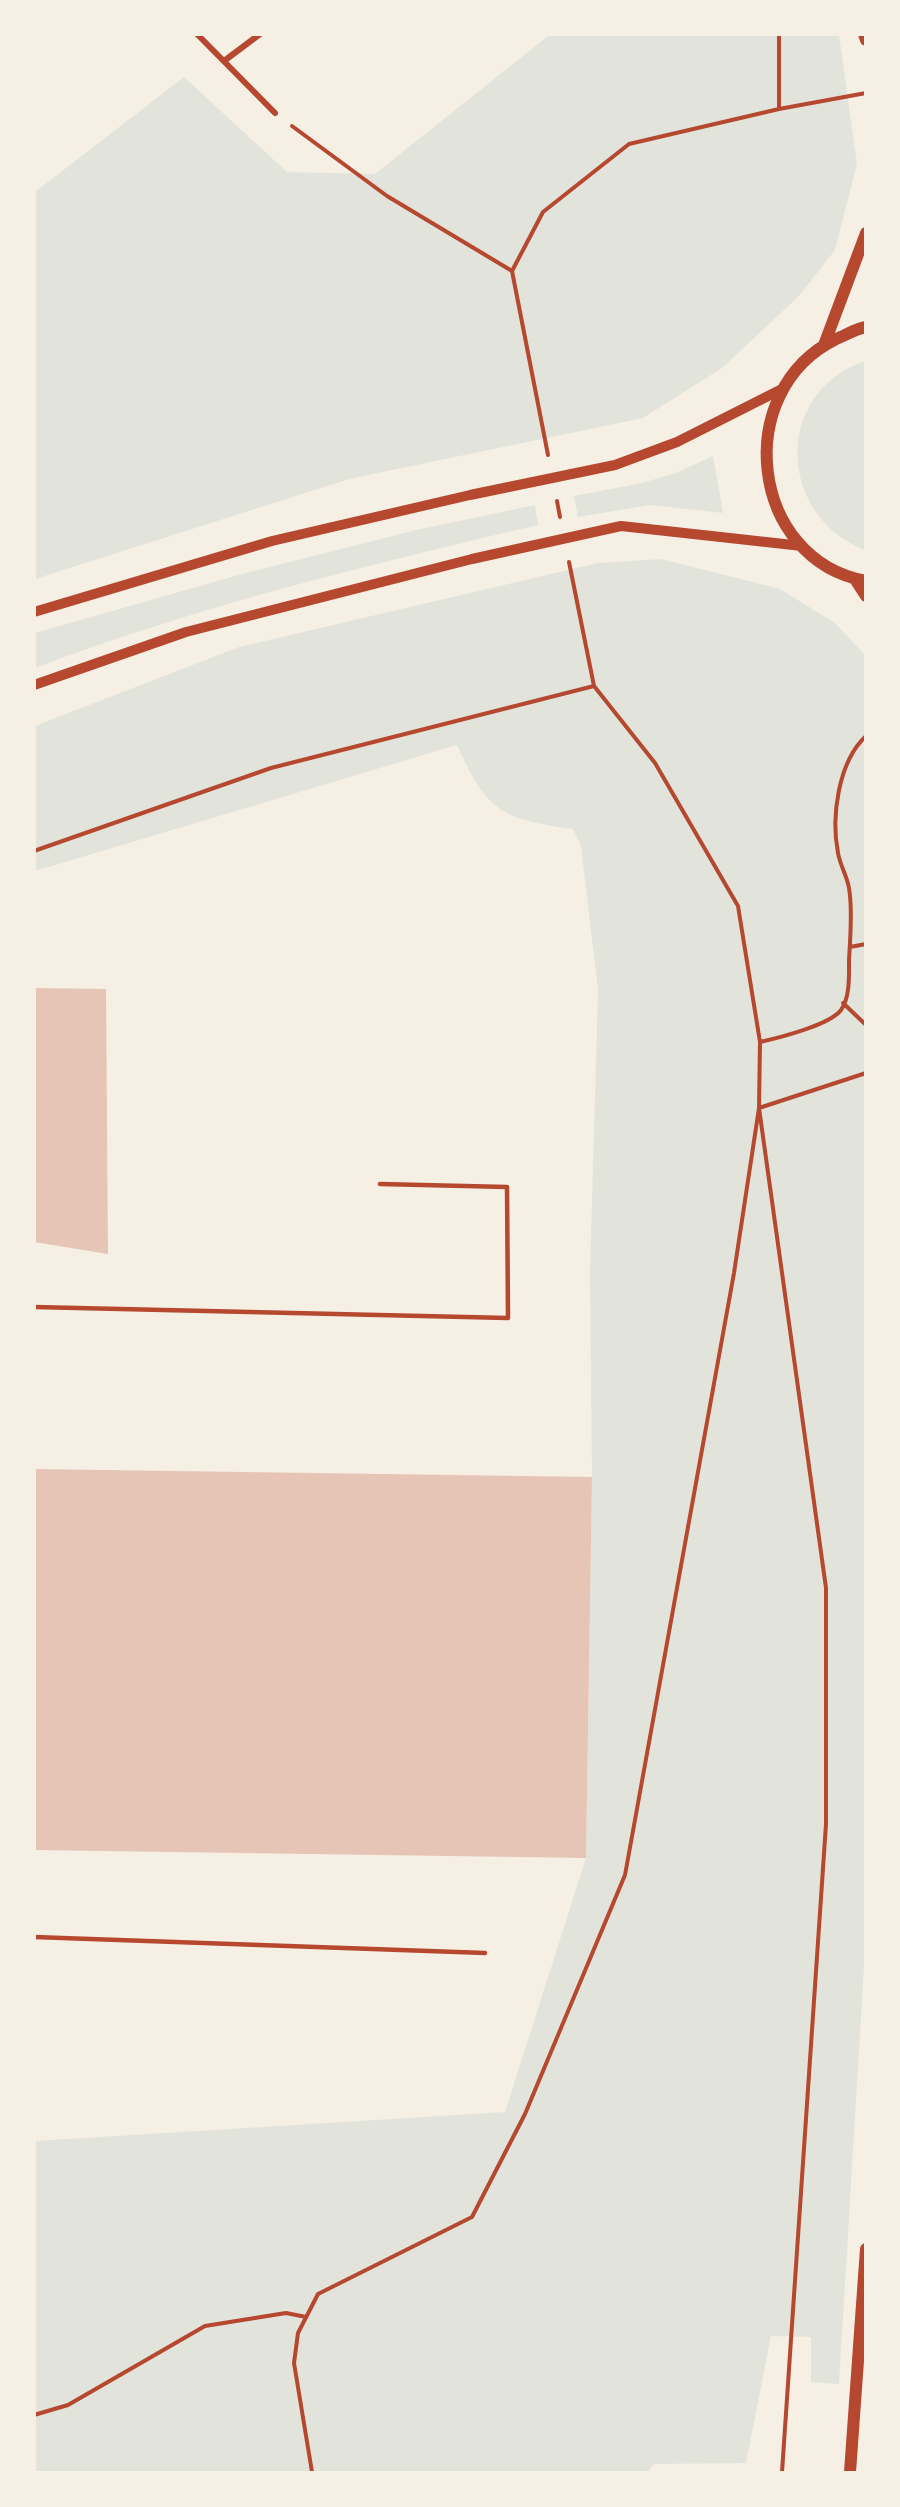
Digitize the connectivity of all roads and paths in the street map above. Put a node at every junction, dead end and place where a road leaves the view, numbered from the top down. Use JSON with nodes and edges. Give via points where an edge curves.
{"nodes":[{"id":1,"x":197,"y":34,"type":"edge"},
{"id":2,"x":260,"y":34,"type":"edge"},
{"id":3,"x":779,"y":34,"type":"edge"},
{"id":4,"x":864,"y":34,"type":"edge"},
{"id":5,"x":866,"y":40,"type":"edge"},
{"id":6,"x":224,"y":61,"type":"junction"},
{"id":7,"x":866,"y":93,"type":"edge"},
{"id":8,"x":779,"y":109,"type":"junction"},
{"id":9,"x":275,"y":113,"type":"joint"},
{"id":10,"x":866,"y":233,"type":"edge"},
{"id":11,"x":512,"y":271,"type":"junction"},
{"id":12,"x":866,"y":327,"type":"edge"},
{"id":13,"x":824,"y":345,"type":"junction"},
{"id":14,"x":782,"y":389,"type":"junction"},
{"id":15,"x":548,"y":455,"type":"dead end"},
{"id":16,"x":555,"y":490,"type":"dead end"},
{"id":17,"x":562,"y":525,"type":"dead end"},
{"id":18,"x":802,"y":546,"type":"junction"},
{"id":19,"x":569,"y":559,"type":"dead end"},
{"id":20,"x":860,"y":580,"type":"edge"},
{"id":21,"x":866,"y":596,"type":"edge"},
{"id":22,"x":34,"y":612,"type":"edge"},
{"id":23,"x":34,"y":685,"type":"edge"},
{"id":24,"x":594,"y":686,"type":"junction"},
{"id":25,"x":866,"y":736,"type":"edge"},
{"id":26,"x":34,"y":851,"type":"edge"},
{"id":27,"x":866,"y":944,"type":"edge"},
{"id":28,"x":850,"y":947,"type":"junction"},
{"id":29,"x":843,"y":1003,"type":"junction"},
{"id":30,"x":866,"y":1025,"type":"edge"},
{"id":31,"x":760,"y":1042,"type":"junction"},
{"id":32,"x":866,"y":1073,"type":"edge"},
{"id":33,"x":759,"y":1108,"type":"junction"},
{"id":34,"x":380,"y":1184,"type":"dead end"},
{"id":35,"x":34,"y":1307,"type":"edge"},
{"id":36,"x":34,"y":1937,"type":"edge"},
{"id":37,"x":485,"y":1953,"type":"dead end"},
{"id":38,"x":866,"y":2249,"type":"edge"},
{"id":39,"x":306,"y":2317,"type":"junction"},
{"id":40,"x":34,"y":2415,"type":"edge"},
{"id":41,"x":312,"y":2472,"type":"edge"},
{"id":42,"x":782,"y":2472,"type":"edge"},
{"id":43,"x":850,"y":2472,"type":"edge"}],
"edges":[{"from":1,"to":6,"type":"street"},
{"from":2,"to":6,"type":"street"},
{"from":3,"to":8,"type":"path"},
{"from":4,"to":5,"type":"main road"},
{"from":6,"to":9,"type":"street"},
{"from":7,"to":8,"type":"path"},
{"from":8,"to":11,"type":"path","via":[[629,144],[543,212]]},
{"from":9,"to":11,"type":"path","via":[[387,196]]},
{"from":10,"to":13,"type":"main road"},
{"from":11,"to":15,"type":"path"},
{"from":12,"to":13,"type":"main road"},
{"from":13,"to":14,"type":"main road","via":[[794,372]]},
{"from":14,"to":18,"type":"main road","via":[[767,428],[765,471],[778,511]]},
{"from":14,"to":22,"type":"street","via":[[677,442],[615,465],[272,541]]},
{"from":16,"to":17,"type":"path"},
{"from":18,"to":20,"type":"main road","via":[[826,566]]},
{"from":18,"to":23,"type":"street","via":[[621,526],[472,559],[186,632]]},
{"from":19,"to":24,"type":"path"},
{"from":20,"to":21,"type":"main road"},
{"from":24,"to":26,"type":"path","via":[[272,768]]},
{"from":24,"to":31,"type":"path","via":[[655,763],[738,906]]},
{"from":25,"to":28,"type":"path","via":[[856,745],[842,780],[835,827],[838,854],[849,887]]},
{"from":27,"to":28,"type":"path"},
{"from":28,"to":29,"type":"path","via":[[849,988]]},
{"from":29,"to":30,"type":"path"},
{"from":29,"to":31,"type":"path","via":[[840,1011],[817,1025]]},
{"from":31,"to":33,"type":"path"},
{"from":32,"to":33,"type":"path"},
{"from":33,"to":39,"type":"path","via":[[734,1273],[625,1875],[525,2114],[472,2217],[318,2294]]},
{"from":33,"to":42,"type":"path","via":[[826,1588],[826,1824]]},
{"from":34,"to":35,"type":"lane","via":[[507,1187],[508,1318]]},
{"from":36,"to":37,"type":"lane"},
{"from":38,"to":43,"type":"main road"},
{"from":39,"to":40,"type":"path","via":[[286,2313],[205,2326],[68,2405]]},
{"from":39,"to":41,"type":"path","via":[[298,2333],[294,2363]]}]}
